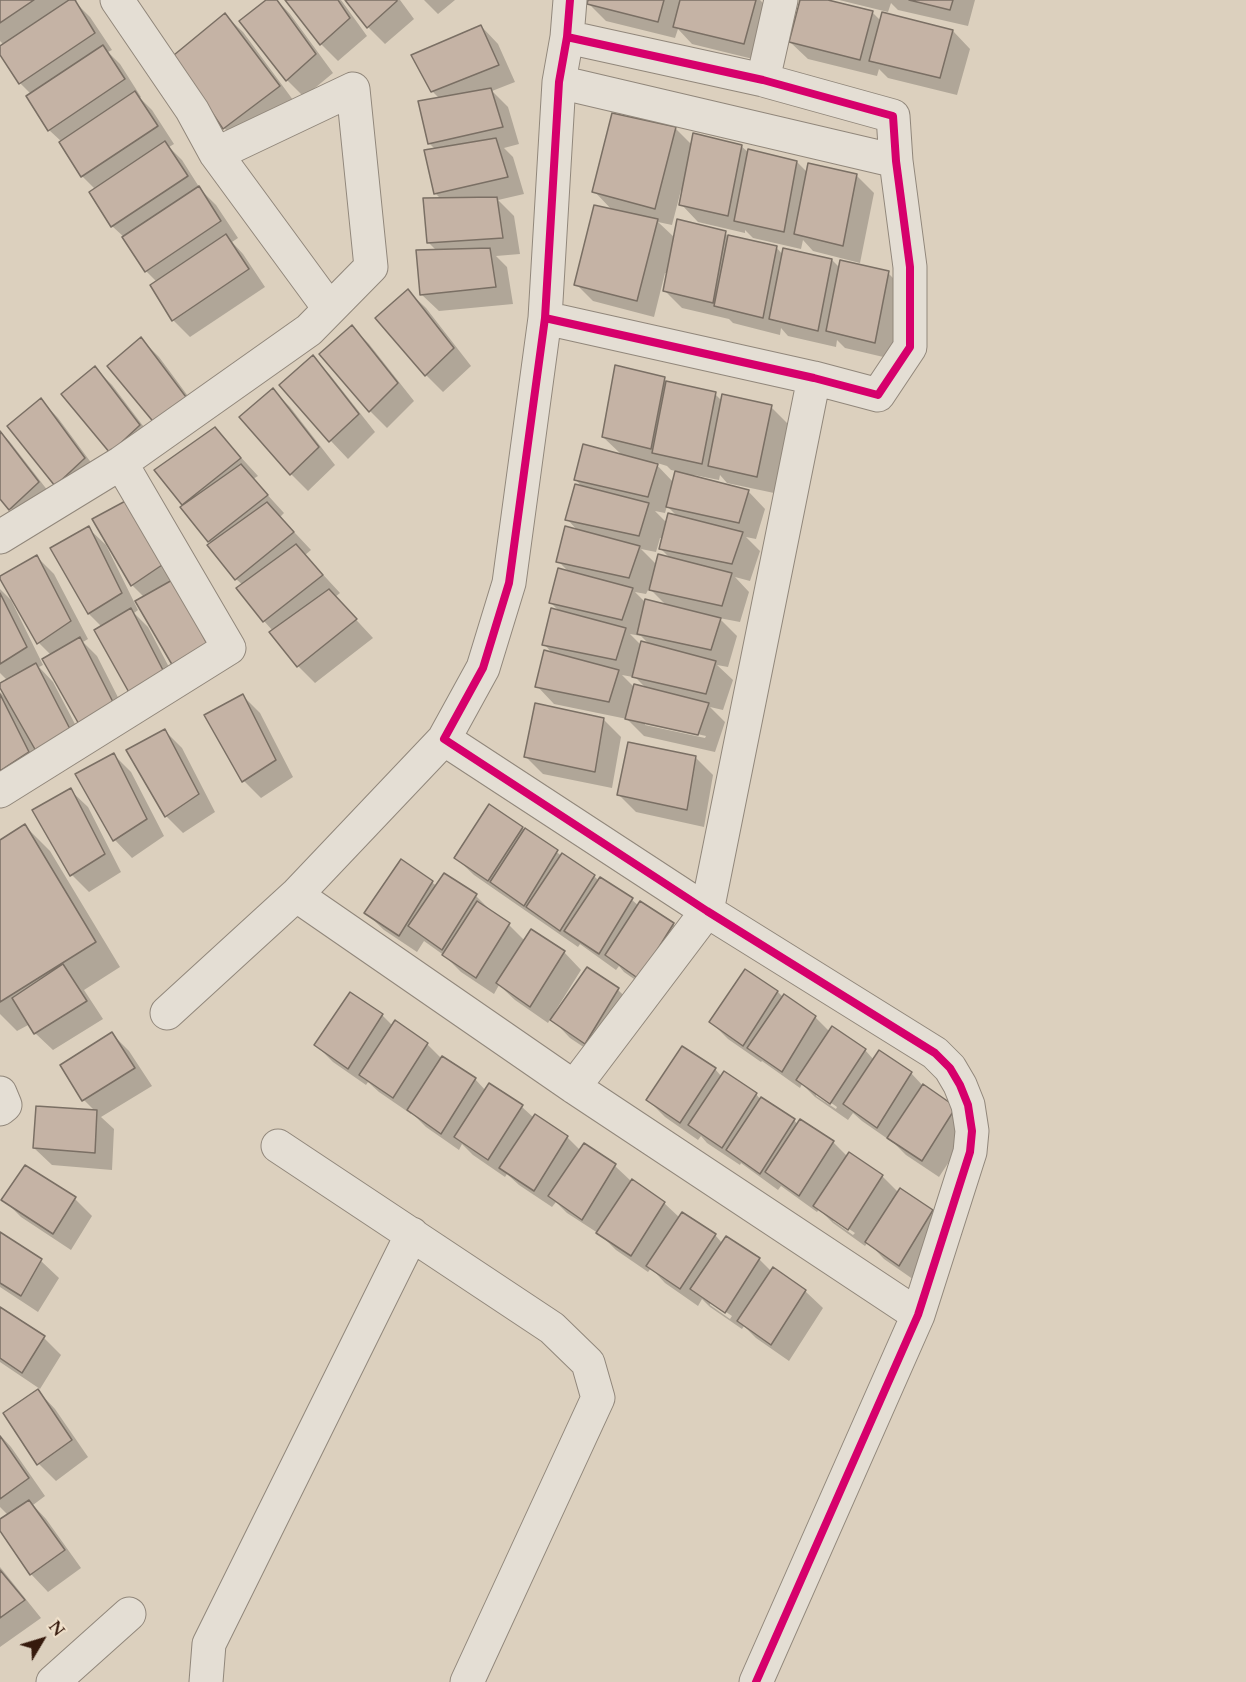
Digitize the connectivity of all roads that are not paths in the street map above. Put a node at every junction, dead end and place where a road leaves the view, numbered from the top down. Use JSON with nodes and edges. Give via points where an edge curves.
{"nodes":[{"id":1,"x":117,"y":0,"type":"edge"},
{"id":2,"x":570,"y":0,"type":"edge"},
{"id":3,"x":782,"y":0,"type":"edge"},
{"id":4,"x":567,"y":37,"type":"junction"},
{"id":5,"x":763,"y":80,"type":"junction"},
{"id":6,"x":560,"y":82,"type":"junction"},
{"id":7,"x":216,"y":154,"type":"junction"},
{"id":8,"x":896,"y":161,"type":"junction"},
{"id":9,"x":329,"y":308,"type":"junction"},
{"id":10,"x":545,"y":318,"type":"junction"},
{"id":11,"x":814,"y":378,"type":"junction"},
{"id":12,"x":122,"y":463,"type":"junction"},
{"id":13,"x":0,"y":537,"type":"edge"},
{"id":14,"x":444,"y":739,"type":"junction"},
{"id":15,"x":0,"y":791,"type":"edge"},
{"id":16,"x":296,"y":895,"type":"junction"},
{"id":17,"x":707,"y":911,"type":"junction"},
{"id":18,"x":167,"y":1013,"type":"dead end"},
{"id":19,"x":574,"y":1087,"type":"junction"},
{"id":20,"x":0,"y":1093,"type":"edge"},
{"id":21,"x":0,"y":1109,"type":"edge"},
{"id":22,"x":278,"y":1146,"type":"dead end"},
{"id":23,"x":412,"y":1234,"type":"junction"},
{"id":24,"x":918,"y":1315,"type":"junction"},
{"id":25,"x":129,"y":1614,"type":"dead end"},
{"id":26,"x":53,"y":1682,"type":"edge"},
{"id":27,"x":206,"y":1682,"type":"edge"},
{"id":28,"x":467,"y":1682,"type":"edge"},
{"id":29,"x":756,"y":1682,"type":"edge"}],
"edges":[{"from":1,"to":7,"type":"street","via":[[192,110]]},
{"from":2,"to":4,"type":"street"},
{"from":3,"to":5,"type":"street"},
{"from":4,"to":5,"type":"street"},
{"from":4,"to":6,"type":"street"},
{"from":5,"to":8,"type":"street","via":[[893,116]]},
{"from":6,"to":8,"type":"street"},
{"from":6,"to":10,"type":"street"},
{"from":7,"to":9,"type":"street"},
{"from":7,"to":9,"type":"street","via":[[353,89],[370,267]]},
{"from":8,"to":11,"type":"street","via":[[910,267],[910,347],[878,395]]},
{"from":9,"to":12,"type":"street","via":[[309,330]]},
{"from":10,"to":11,"type":"street"},
{"from":10,"to":14,"type":"street","via":[[508,583],[483,668]]},
{"from":11,"to":17,"type":"street"},
{"from":12,"to":13,"type":"street"},
{"from":12,"to":15,"type":"street","via":[[229,648]]},
{"from":14,"to":16,"type":"street"},
{"from":14,"to":17,"type":"street"},
{"from":16,"to":18,"type":"street"},
{"from":16,"to":19,"type":"street"},
{"from":17,"to":19,"type":"street"},
{"from":17,"to":24,"type":"street","via":[[935,1053],[960,1085],[972,1131],[970,1152]]},
{"from":19,"to":24,"type":"street"},
{"from":20,"to":21,"type":"street","via":[[5,1104]]},
{"from":22,"to":23,"type":"street"},
{"from":23,"to":27,"type":"street","via":[[209,1644]]},
{"from":23,"to":28,"type":"street","via":[[552,1328],[588,1362],[598,1398]]},
{"from":24,"to":29,"type":"street"},
{"from":25,"to":26,"type":"street"}]}
